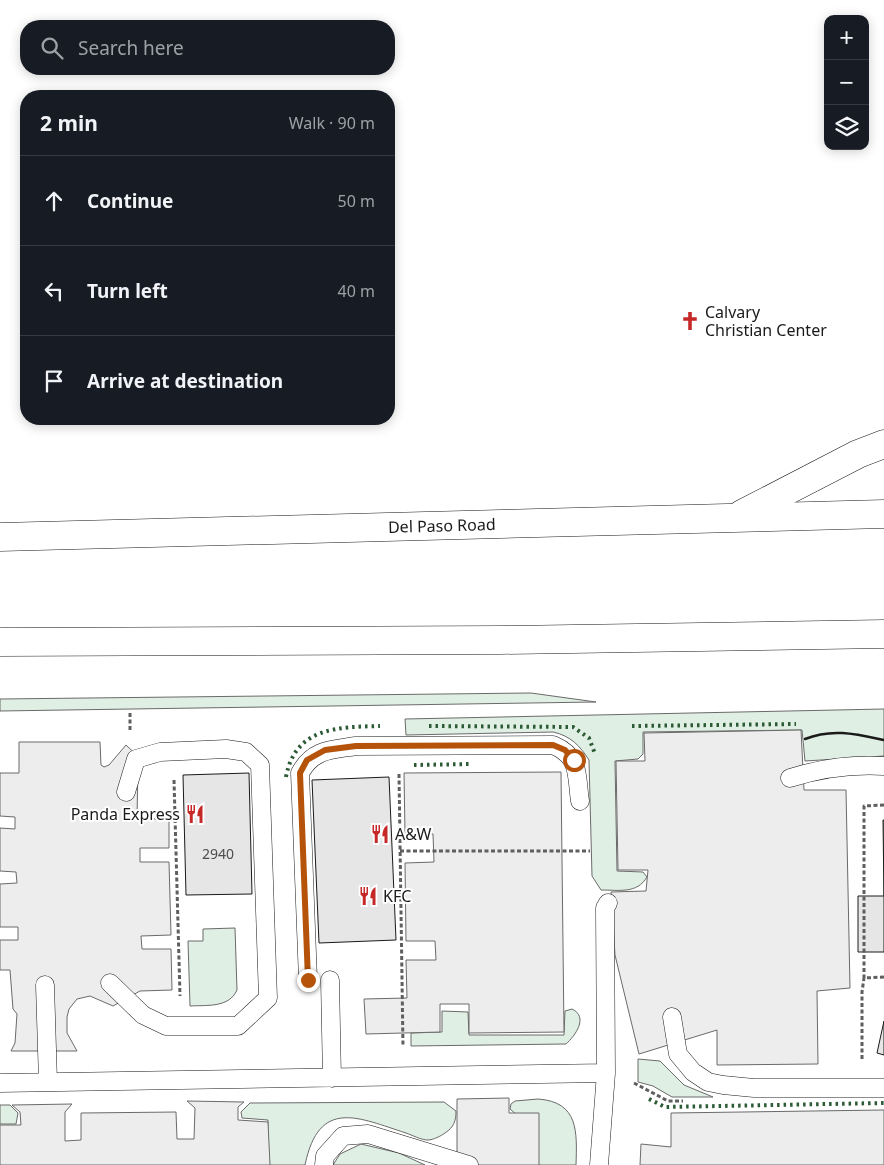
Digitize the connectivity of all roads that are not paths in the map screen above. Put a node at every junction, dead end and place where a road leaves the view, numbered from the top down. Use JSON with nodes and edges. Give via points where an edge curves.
{"nodes":[{"id":1,"x":884,"y":444,"type":"edge"},
{"id":2,"x":884,"y":514,"type":"edge"},
{"id":3,"x":736,"y":517,"type":"junction"},
{"id":4,"x":0,"y":537,"type":"edge"},
{"id":5,"x":884,"y":634,"type":"edge"},
{"id":6,"x":0,"y":642,"type":"edge"},
{"id":7,"x":884,"y":766,"type":"edge"},
{"id":8,"x":790,"y":778,"type":"dead end"},
{"id":9,"x":126,"y":792,"type":"dead end"},
{"id":10,"x":580,"y":801,"type":"dead end"},
{"id":11,"x":608,"y":903,"type":"dead end"},
{"id":12,"x":308,"y":980,"type":"dead end"},
{"id":13,"x":330,"y":980,"type":"dead end"},
{"id":14,"x":110,"y":983,"type":"dead end"},
{"id":15,"x":46,"y":985,"type":"dead end"},
{"id":16,"x":672,"y":1017,"type":"dead end"},
{"id":17,"x":606,"y":1073,"type":"junction"},
{"id":18,"x":332,"y":1078,"type":"junction"},
{"id":19,"x":48,"y":1082,"type":"junction"},
{"id":20,"x":0,"y":1083,"type":"edge"},
{"id":21,"x":884,"y":1088,"type":"edge"},
{"id":22,"x":324,"y":1165,"type":"edge"},
{"id":23,"x":469,"y":1165,"type":"edge"},
{"id":24,"x":599,"y":1165,"type":"edge"}],
"edges":[{"from":1,"to":3,"type":"main road","via":[[858,454]]},
{"from":2,"to":3,"type":"main road","name":"Del Paso Road"},
{"from":3,"to":4,"type":"main road","name":"Del Paso Road"},
{"from":5,"to":6,"type":"main road","via":[[520,640]]},
{"from":7,"to":8,"type":"lane","via":[[852,764],[814,770]]},
{"from":9,"to":14,"type":"lane","via":[[136,759],[160,752],[226,749],[246,752],[260,765],[268,998],[238,1026],[166,1026],[143,1015]]},
{"from":10,"to":12,"type":"lane","via":[[574,760],[565,750],[553,745],[356,746],[325,750],[307,760],[300,773]]},
{"from":11,"to":17,"type":"lane","via":[[605,908]]},
{"from":13,"to":18,"type":"lane"},
{"from":15,"to":19,"type":"lane"},
{"from":16,"to":21,"type":"lane","via":[[678,1054],[693,1072],[708,1082],[754,1088]]},
{"from":17,"to":18,"type":"lane"},
{"from":17,"to":24,"type":"lane"},
{"from":18,"to":19,"type":"lane"},
{"from":19,"to":20,"type":"lane"},
{"from":22,"to":23,"type":"lane","via":[[325,1156],[343,1136],[368,1134]]}]}
